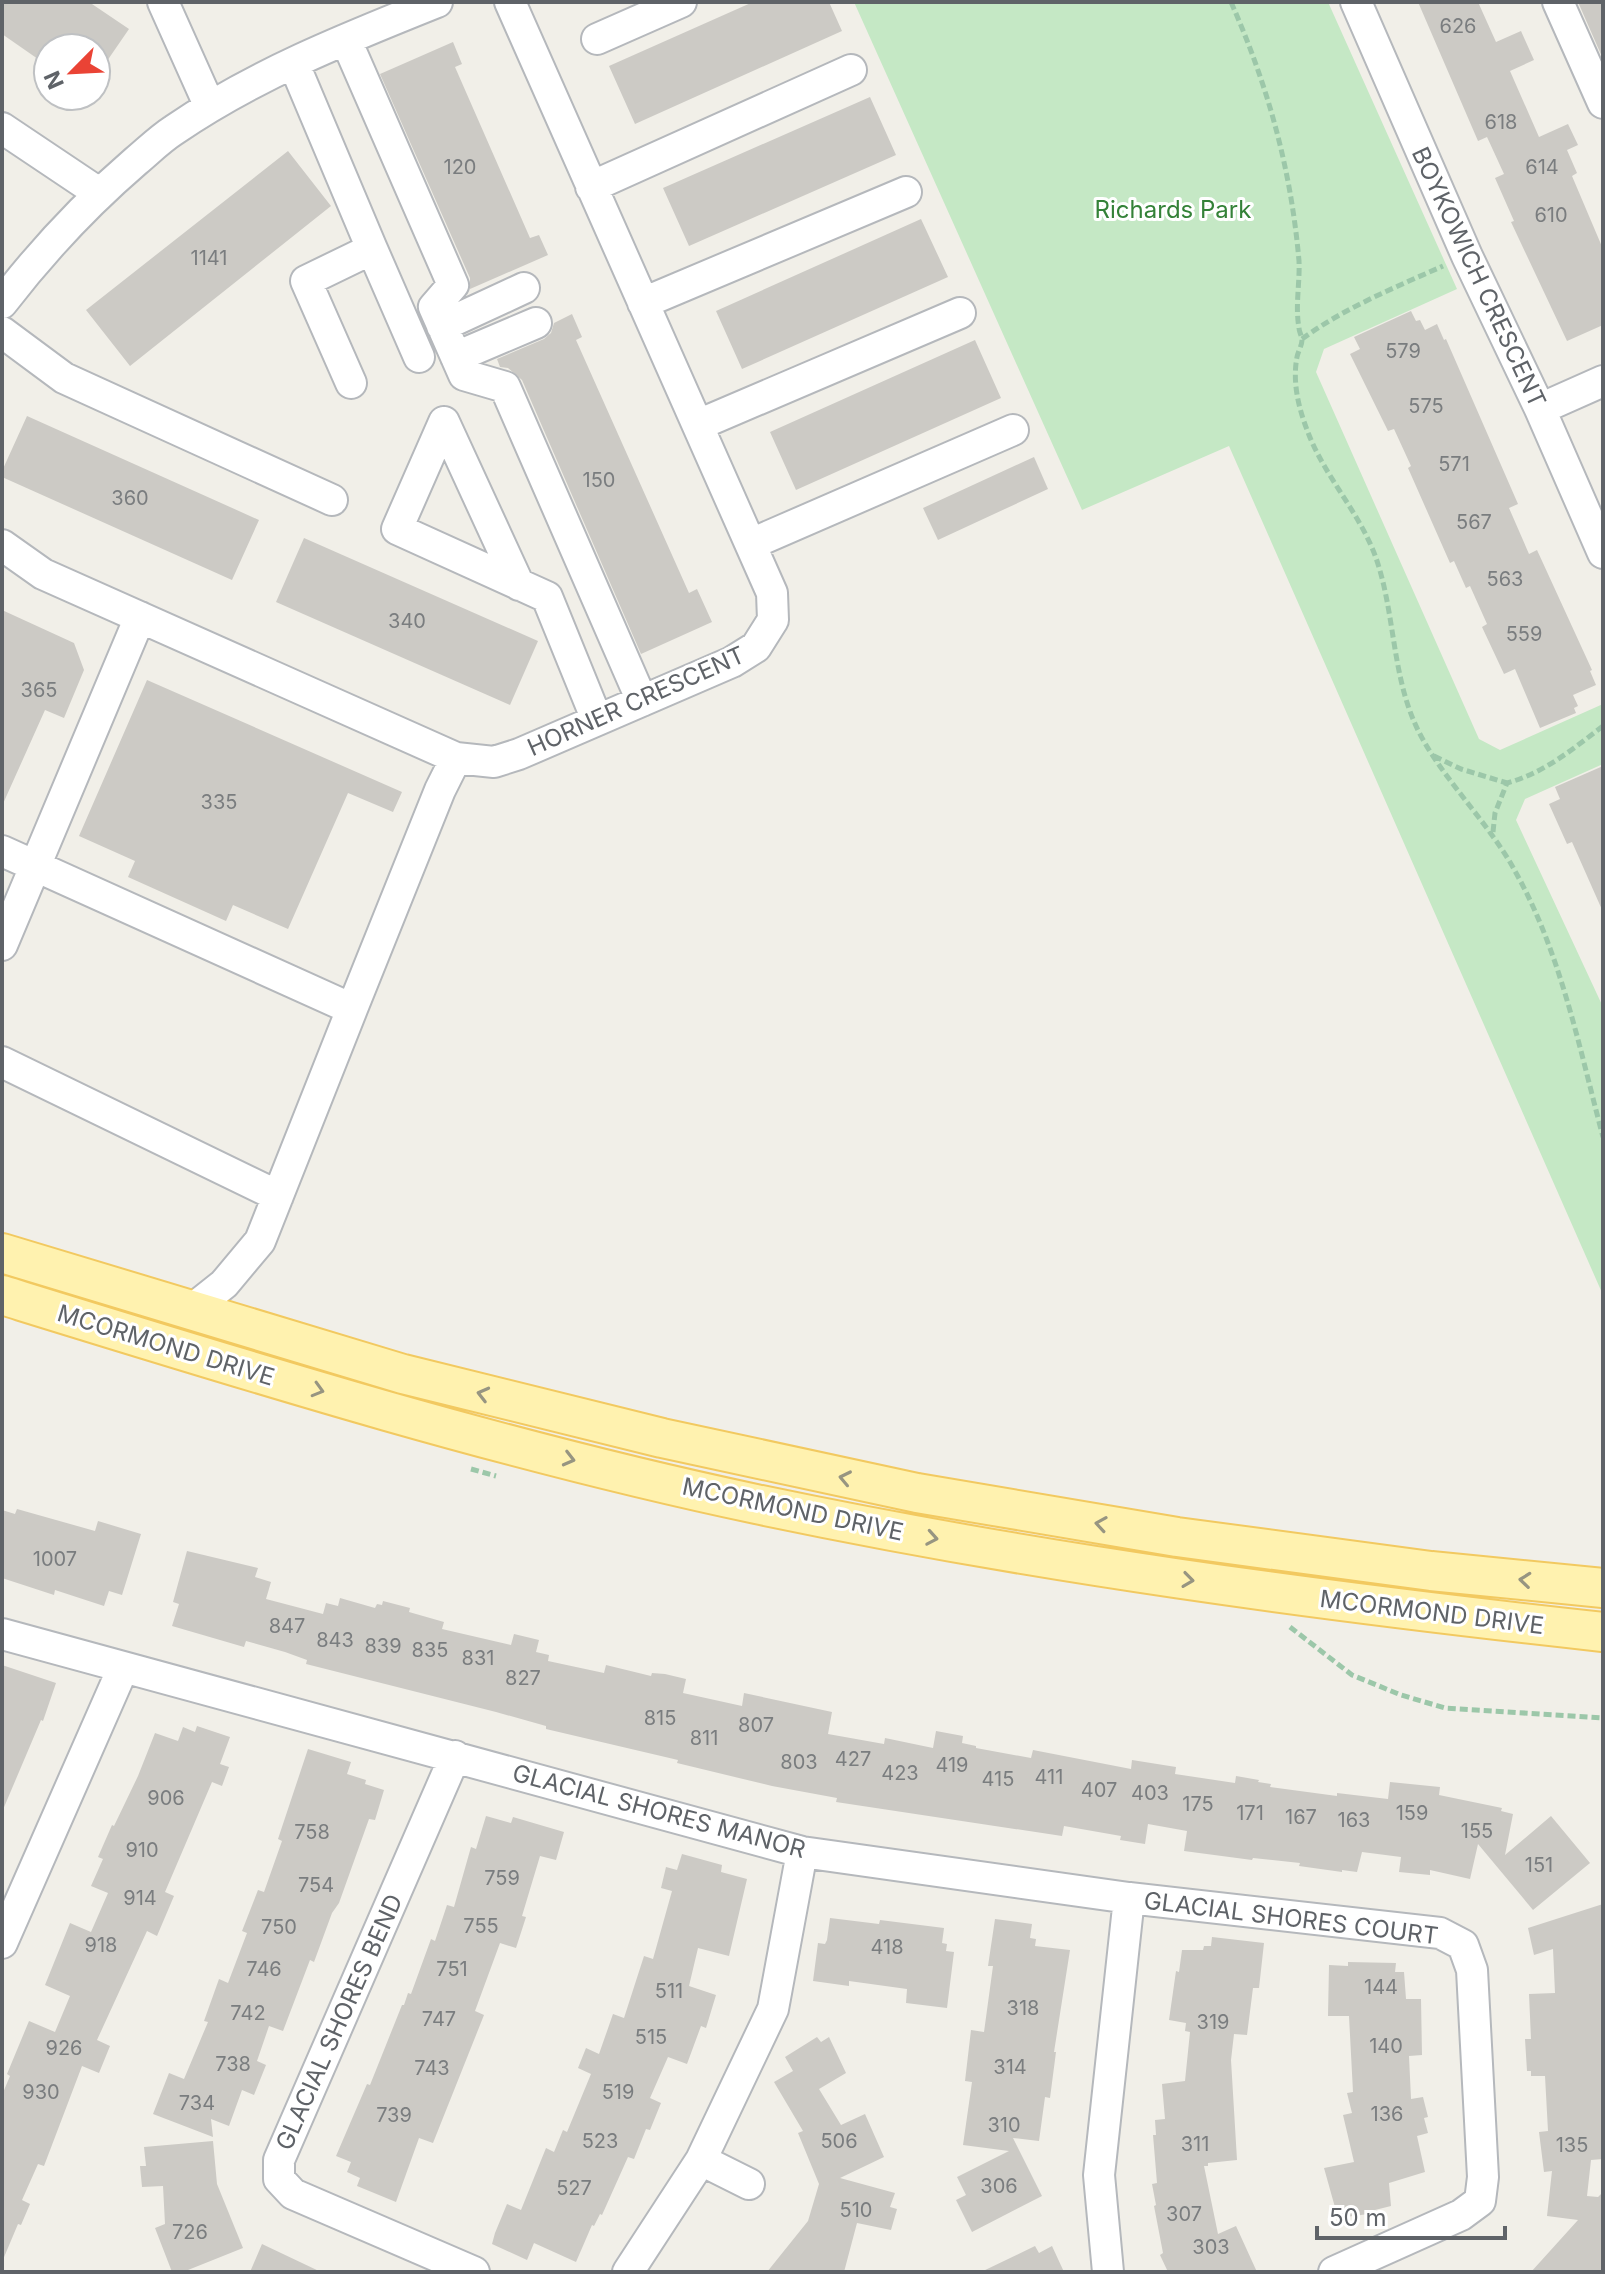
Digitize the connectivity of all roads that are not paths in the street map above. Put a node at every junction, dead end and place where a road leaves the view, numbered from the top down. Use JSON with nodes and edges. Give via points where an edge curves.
{"nodes":[{"id":1,"x":163,"y":2,"type":"edge"},
{"id":2,"x":437,"y":2,"type":"edge"},
{"id":3,"x":510,"y":2,"type":"edge"},
{"id":4,"x":681,"y":2,"type":"edge"},
{"id":5,"x":1356,"y":2,"type":"edge"},
{"id":6,"x":1558,"y":2,"type":"edge"},
{"id":7,"x":597,"y":39,"type":"dead end"},
{"id":8,"x":346,"y":40,"type":"junction"},
{"id":9,"x":294,"y":64,"type":"junction"},
{"id":10,"x":851,"y":70,"type":"dead end"},
{"id":11,"x":1603,"y":103,"type":"edge"},
{"id":12,"x":210,"y":107,"type":"junction"},
{"id":13,"x":2,"y":128,"type":"edge"},
{"id":14,"x":591,"y":187,"type":"junction"},
{"id":15,"x":906,"y":192,"type":"dead end"},
{"id":16,"x":99,"y":193,"type":"junction"},
{"id":17,"x":372,"y":249,"type":"junction"},
{"id":18,"x":524,"y":288,"type":"dead end"},
{"id":19,"x":2,"y":302,"type":"edge"},
{"id":20,"x":643,"y":303,"type":"junction"},
{"id":21,"x":960,"y":313,"type":"dead end"},
{"id":22,"x":536,"y":323,"type":"dead end"},
{"id":23,"x":442,"y":326,"type":"junction"},
{"id":24,"x":2,"y":332,"type":"edge"},
{"id":25,"x":419,"y":357,"type":"dead end"},
{"id":26,"x":456,"y":357,"type":"junction"},
{"id":27,"x":1603,"y":381,"type":"edge"},
{"id":28,"x":351,"y":383,"type":"dead end"},
{"id":29,"x":1540,"y":409,"type":"junction"},
{"id":30,"x":698,"y":425,"type":"junction"},
{"id":31,"x":1013,"y":430,"type":"dead end"},
{"id":32,"x":332,"y":500,"type":"dead end"},
{"id":33,"x":751,"y":544,"type":"junction"},
{"id":34,"x":2,"y":545,"type":"edge"},
{"id":35,"x":1603,"y":553,"type":"edge"},
{"id":36,"x":2,"y":567,"type":"edge"},
{"id":37,"x":43,"y":574,"type":"junction"},
{"id":38,"x":519,"y":585,"type":"junction"},
{"id":39,"x":140,"y":617,"type":"junction"},
{"id":40,"x":642,"y":701,"type":"junction"},
{"id":41,"x":597,"y":720,"type":"junction"},
{"id":42,"x":456,"y":758,"type":"junction"},
{"id":43,"x":2,"y":851,"type":"edge"},
{"id":44,"x":35,"y":865,"type":"junction"},
{"id":45,"x":2,"y":945,"type":"edge"},
{"id":46,"x":352,"y":1009,"type":"junction"},
{"id":47,"x":2,"y":1062,"type":"edge"},
{"id":48,"x":278,"y":1196,"type":"junction"},
{"id":49,"x":2,"y":1253,"type":"edge"},
{"id":50,"x":2,"y":1295,"type":"edge"},
{"id":51,"x":190,"y":1311,"type":"junction"},
{"id":52,"x":1603,"y":1588,"type":"edge"},
{"id":53,"x":1603,"y":1632,"type":"edge"},
{"id":54,"x":2,"y":1634,"type":"edge"},
{"id":55,"x":123,"y":1668,"type":"junction"},
{"id":56,"x":455,"y":1756,"type":"junction"},
{"id":57,"x":802,"y":1852,"type":"junction"},
{"id":58,"x":1129,"y":1898,"type":"junction"},
{"id":59,"x":2,"y":1943,"type":"edge"},
{"id":60,"x":701,"y":2160,"type":"junction"},
{"id":61,"x":749,"y":2184,"type":"dead end"},
{"id":62,"x":474,"y":2272,"type":"edge"},
{"id":63,"x":628,"y":2272,"type":"edge"},
{"id":64,"x":1108,"y":2272,"type":"edge"},
{"id":65,"x":1334,"y":2272,"type":"edge"}],
"edges":[{"from":1,"to":12,"type":"street"},
{"from":2,"to":8,"type":"street"},
{"from":3,"to":14,"type":"street","name":"HORNER CRESCENT"},
{"from":4,"to":7,"type":"street"},
{"from":5,"to":29,"type":"street","name":"BOYKOWICH CRESCENT"},
{"from":6,"to":11,"type":"street"},
{"from":8,"to":9,"type":"street"},
{"from":8,"to":23,"type":"street","via":[[453,285],[434,307]]},
{"from":9,"to":12,"type":"street"},
{"from":9,"to":17,"type":"street"},
{"from":10,"to":14,"type":"street"},
{"from":12,"to":16,"type":"street","via":[[171,131]]},
{"from":13,"to":16,"type":"street"},
{"from":14,"to":20,"type":"street","name":"HORNER CRESCENT"},
{"from":15,"to":20,"type":"street"},
{"from":16,"to":19,"type":"street"},
{"from":17,"to":25,"type":"street"},
{"from":17,"to":28,"type":"street","via":[[306,281]]},
{"from":18,"to":23,"type":"street"},
{"from":20,"to":30,"type":"street","name":"HORNER CRESCENT"},
{"from":21,"to":30,"type":"street"},
{"from":22,"to":26,"type":"street"},
{"from":23,"to":26,"type":"street"},
{"from":24,"to":32,"type":"street","via":[[64,378]]},
{"from":26,"to":40,"type":"street","via":[[464,375],[505,387]]},
{"from":27,"to":29,"type":"street"},
{"from":29,"to":35,"type":"street","name":"BOYKOWICH CRESCENT"},
{"from":30,"to":33,"type":"street","name":"HORNER CRESCENT"},
{"from":31,"to":33,"type":"street"},
{"from":33,"to":40,"type":"street","name":"HORNER CRESCENT","via":[[772,593],[773,620],[756,647]]},
{"from":34,"to":37,"type":"street","name":"HORNER CRESCENT"},
{"from":36,"to":37,"type":"street","name":"HORNER CRESCENT"},
{"from":37,"to":39,"type":"street","name":"HORNER CRESCENT"},
{"from":38,"to":38,"type":"street","via":[[397,529],[444,422],[488,517]]},
{"from":38,"to":41,"type":"street","via":[[547,597]]},
{"from":39,"to":42,"type":"street","name":"HORNER CRESCENT"},
{"from":39,"to":44,"type":"street"},
{"from":40,"to":41,"type":"street","name":"HORNER CRESCENT"},
{"from":41,"to":42,"type":"street","name":"HORNER CRESCENT","via":[[494,762]]},
{"from":42,"to":46,"type":"street"},
{"from":43,"to":44,"type":"street"},
{"from":44,"to":45,"type":"street"},
{"from":44,"to":46,"type":"street"},
{"from":46,"to":48,"type":"street"},
{"from":47,"to":48,"type":"street"},
{"from":48,"to":51,"type":"street","via":[[260,1241],[224,1284]]},
{"from":49,"to":51,"type":"main road","name":"MCORMOND DRIVE"},
{"from":50,"to":53,"type":"main road","name":"MCORMOND DRIVE","one_way":true,"via":[[485,1439],[753,1503],[1140,1574]]},
{"from":52,"to":51,"type":"main road","name":"MCORMOND DRIVE","one_way":true,"via":[[1177,1537],[917,1493],[403,1374]]},
{"from":54,"to":55,"type":"street","name":"GLACIAL SHORES MANOR"},
{"from":55,"to":56,"type":"street","name":"GLACIAL SHORES MANOR"},
{"from":55,"to":59,"type":"street"},
{"from":56,"to":57,"type":"street","name":"GLACIAL SHORES MANOR"},
{"from":56,"to":62,"type":"street","name":"GLACIAL SHORES BEND","via":[[279,2160],[279,2179],[293,2194]]},
{"from":57,"to":58,"type":"street","name":"GLACIAL SHORES MANOR"},
{"from":57,"to":60,"type":"street","via":[[773,2009]]},
{"from":58,"to":64,"type":"street","via":[[1099,2175]]},
{"from":58,"to":65,"type":"street","name":"GLACIAL SHORES COURT","via":[[1440,1933],[1463,1945],[1472,1970],[1480,2201],[1461,2215]]},
{"from":60,"to":61,"type":"street"},
{"from":60,"to":63,"type":"street"}]}
